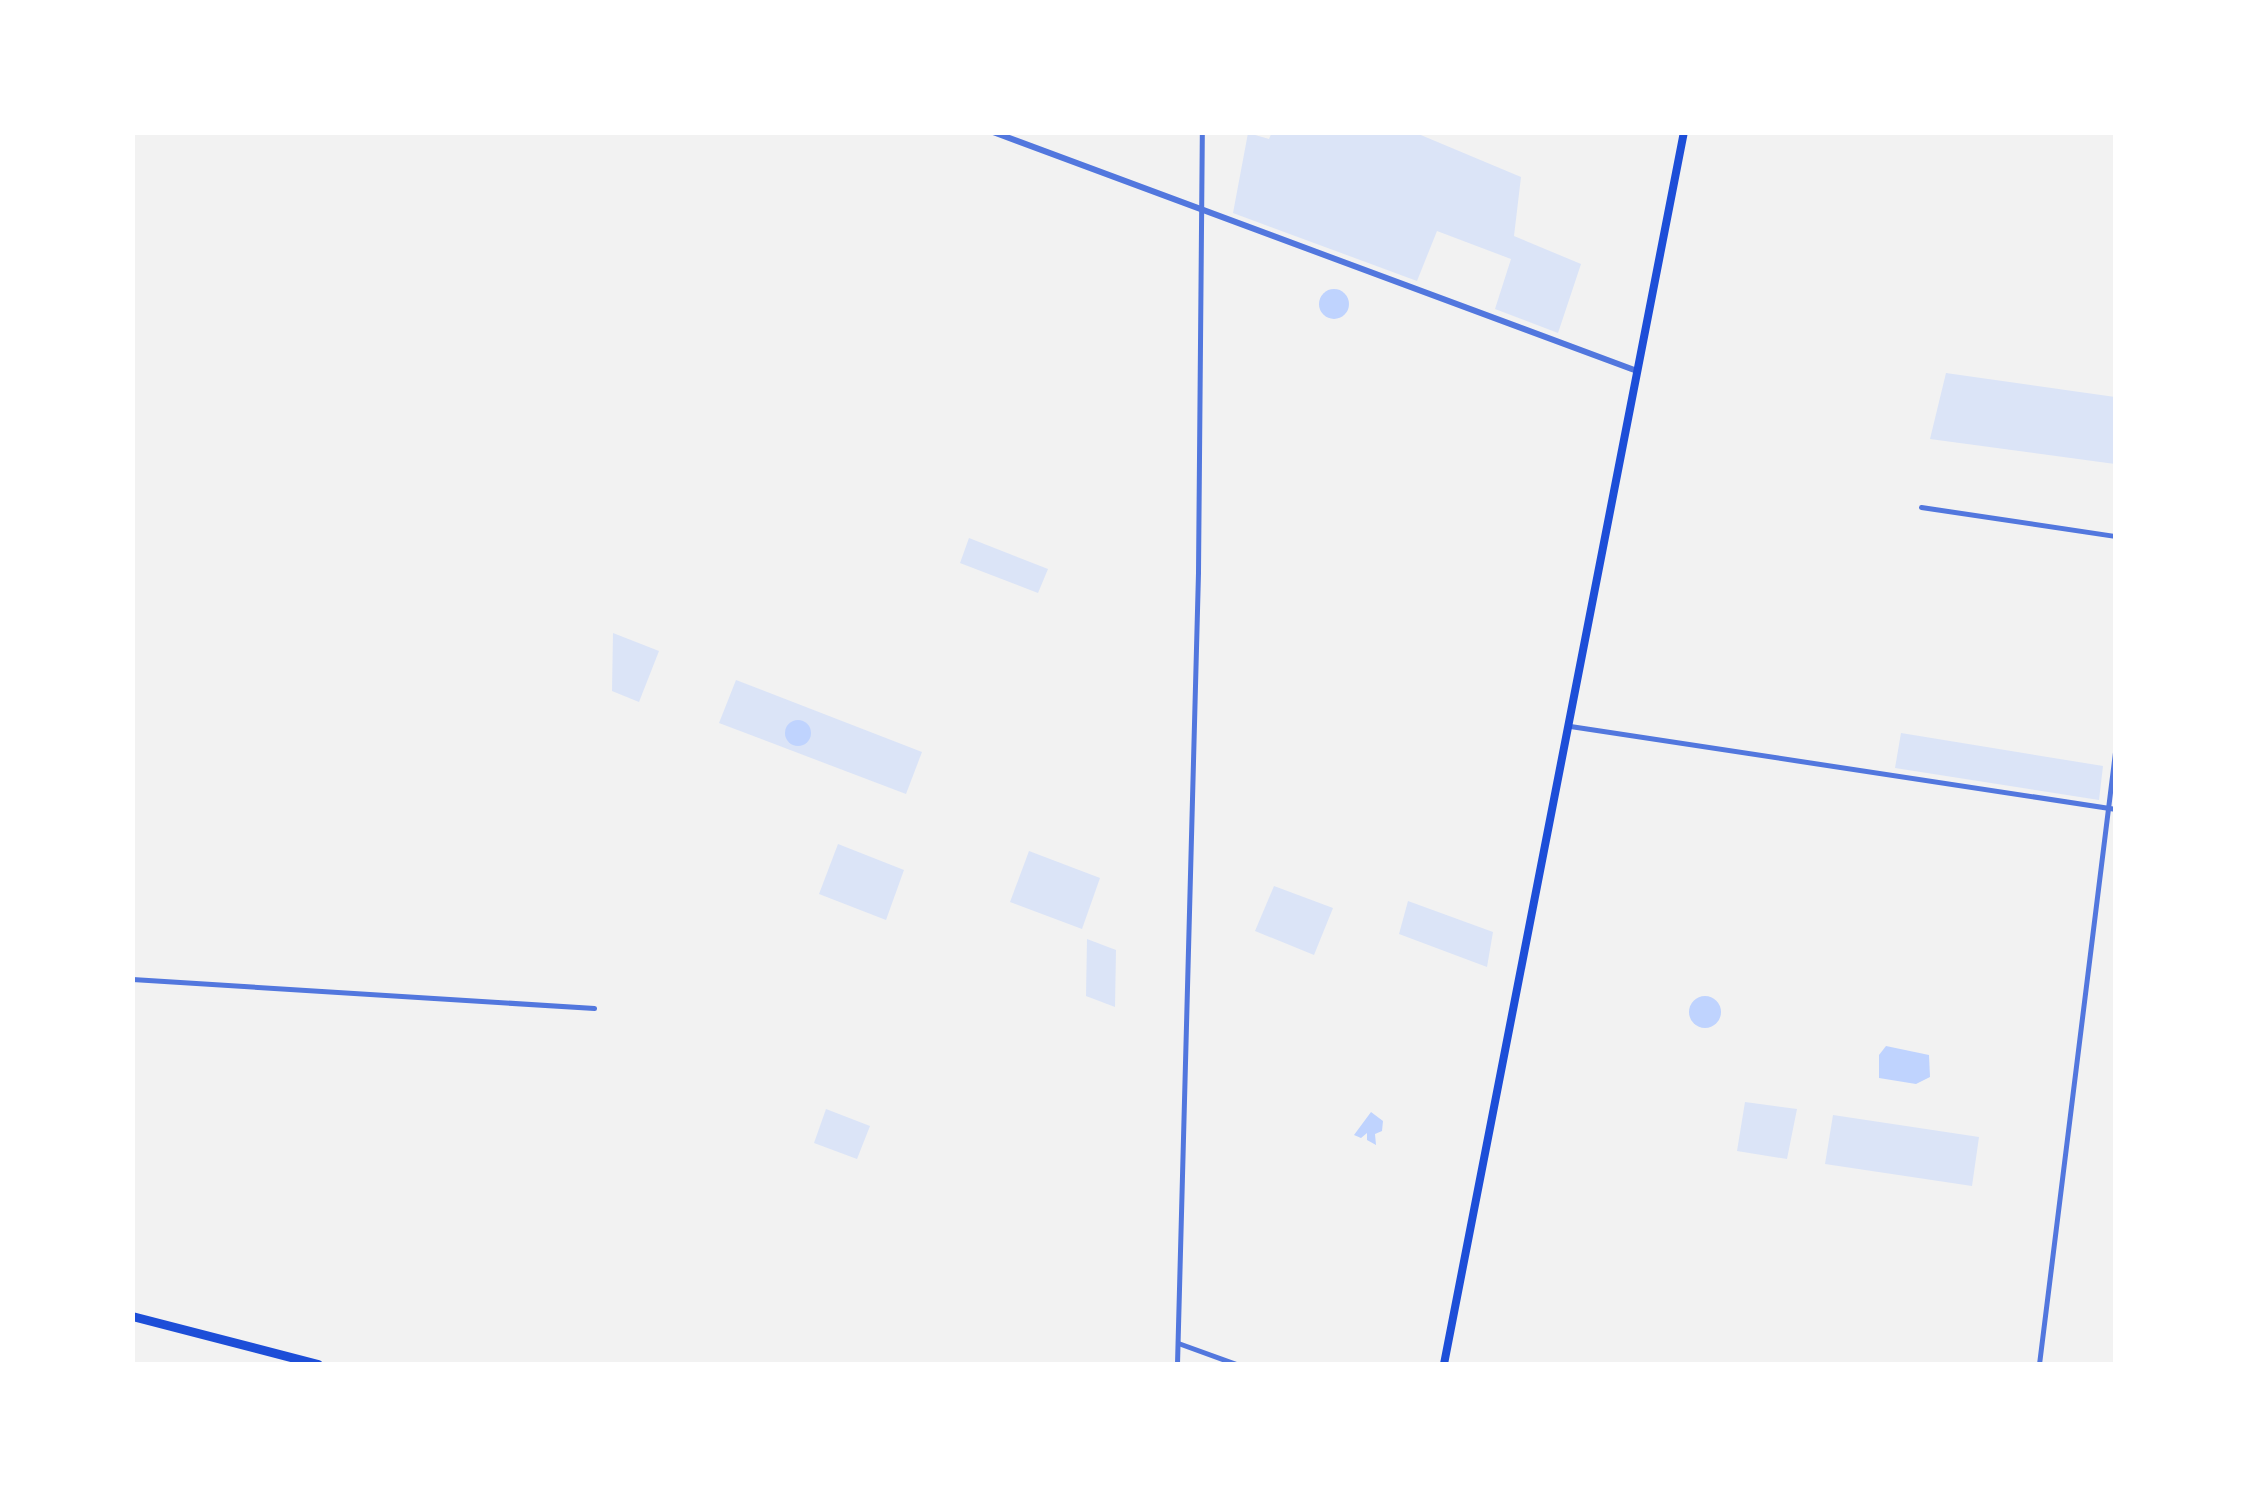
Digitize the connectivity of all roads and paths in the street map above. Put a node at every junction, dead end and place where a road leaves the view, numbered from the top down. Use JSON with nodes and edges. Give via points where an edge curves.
{"nodes":[{"id":1,"x":993,"y":132,"type":"edge"},
{"id":2,"x":1202,"y":132,"type":"edge"},
{"id":3,"x":1684,"y":132,"type":"edge"},
{"id":4,"x":1202,"y":208,"type":"junction"},
{"id":5,"x":1637,"y":371,"type":"junction"},
{"id":6,"x":1921,"y":506,"type":"dead end"},
{"id":7,"x":2116,"y":536,"type":"edge"},
{"id":8,"x":1569,"y":726,"type":"junction"},
{"id":9,"x":2116,"y":744,"type":"edge"},
{"id":10,"x":2112,"y":808,"type":"edge"},
{"id":11,"x":132,"y":979,"type":"edge"},
{"id":12,"x":594,"y":1008,"type":"dead end"},
{"id":13,"x":132,"y":1316,"type":"edge"},
{"id":14,"x":1178,"y":1343,"type":"junction"},
{"id":15,"x":318,"y":1364,"type":"edge"},
{"id":16,"x":1178,"y":1364,"type":"edge"},
{"id":17,"x":1236,"y":1364,"type":"edge"},
{"id":18,"x":1444,"y":1364,"type":"edge"},
{"id":19,"x":2038,"y":1364,"type":"edge"}],
"edges":[{"from":1,"to":4,"type":"street"},
{"from":2,"to":4,"type":"street"},
{"from":3,"to":5,"type":"main road"},
{"from":4,"to":5,"type":"street"},
{"from":4,"to":14,"type":"street"},
{"from":5,"to":8,"type":"main road"},
{"from":6,"to":7,"type":"street"},
{"from":8,"to":10,"type":"street"},
{"from":8,"to":18,"type":"main road"},
{"from":9,"to":10,"type":"street"},
{"from":10,"to":19,"type":"street"},
{"from":11,"to":12,"type":"street"},
{"from":13,"to":15,"type":"main road"},
{"from":14,"to":16,"type":"street"},
{"from":14,"to":17,"type":"street"}]}
